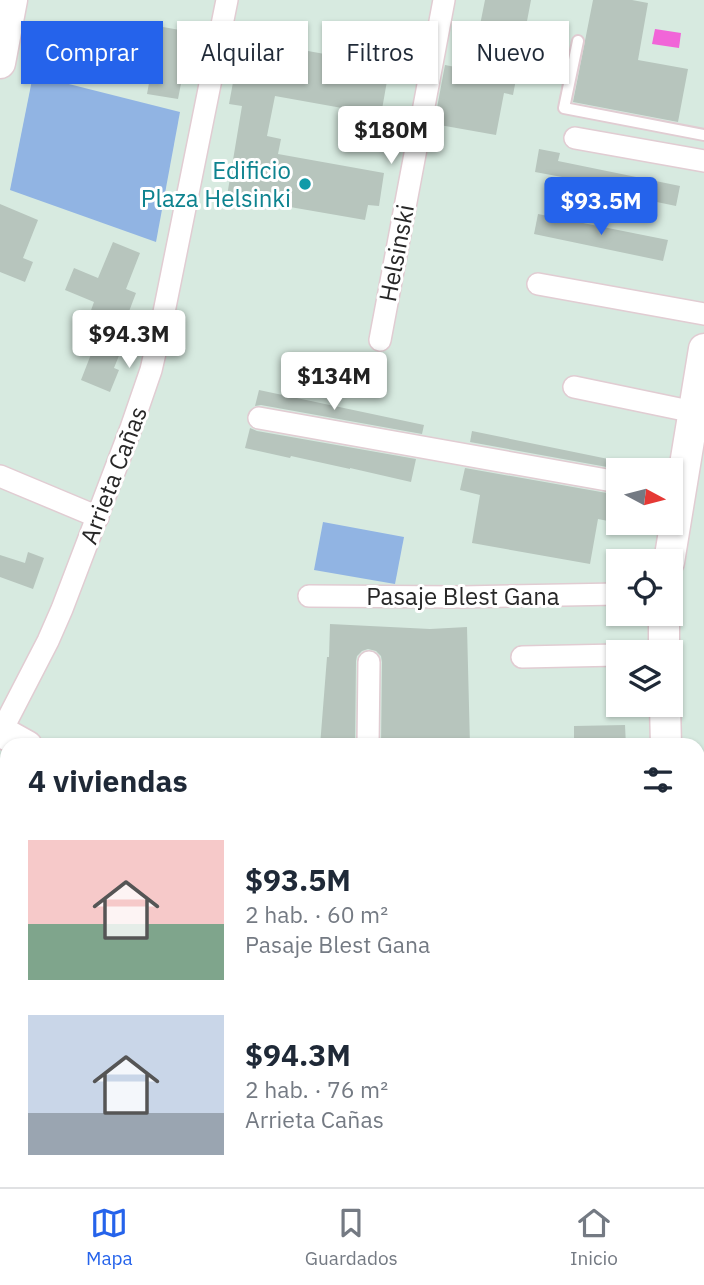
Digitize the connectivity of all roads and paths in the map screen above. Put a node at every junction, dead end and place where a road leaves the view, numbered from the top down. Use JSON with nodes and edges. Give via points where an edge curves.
{"nodes":[{"id":1,"x":12,"y":0,"type":"edge"},
{"id":2,"x":227,"y":0,"type":"edge"},
{"id":3,"x":444,"y":0,"type":"edge"},
{"id":4,"x":578,"y":41,"type":"dead end"},
{"id":5,"x":0,"y":63,"type":"edge"},
{"id":6,"x":704,"y":135,"type":"edge"},
{"id":7,"x":575,"y":138,"type":"dead end"},
{"id":8,"x":704,"y":161,"type":"edge"},
{"id":9,"x":538,"y":284,"type":"dead end"},
{"id":10,"x":704,"y":314,"type":"edge"},
{"id":11,"x":380,"y":340,"type":"dead end"},
{"id":12,"x":703,"y":361,"type":"edge"},
{"id":13,"x":574,"y":387,"type":"dead end"},
{"id":14,"x":259,"y":418,"type":"dead end"},
{"id":15,"x":696,"y":429,"type":"edge"},
{"id":16,"x":683,"y":470,"type":"edge"},
{"id":17,"x":0,"y":476,"type":"edge"},
{"id":18,"x":606,"y":480,"type":"edge"},
{"id":19,"x":98,"y":517,"type":"junction"},
{"id":20,"x":606,"y":594,"type":"edge"},
{"id":21,"x":309,"y":596,"type":"dead end"},
{"id":22,"x":606,"y":655,"type":"edge"},
{"id":23,"x":522,"y":657,"type":"dead end"},
{"id":24,"x":369,"y":662,"type":"dead end"},
{"id":25,"x":665,"y":717,"type":"edge"},
{"id":26,"x":10,"y":736,"type":"edge"},
{"id":27,"x":368,"y":738,"type":"edge"},
{"id":28,"x":666,"y":738,"type":"edge"}],
"edges":[{"from":1,"to":5,"type":"street"},
{"from":2,"to":19,"type":"street","name":"Arrieta Cañas","via":[[156,349]]},
{"from":3,"to":11,"type":"street","name":"Helsinski"},
{"from":4,"to":6,"type":"lane","via":[[564,108]]},
{"from":7,"to":8,"type":"street"},
{"from":9,"to":10,"type":"street"},
{"from":12,"to":15,"type":"street"},
{"from":13,"to":15,"type":"street"},
{"from":14,"to":18,"type":"street"},
{"from":15,"to":16,"type":"street"},
{"from":17,"to":19,"type":"street"},
{"from":19,"to":26,"type":"street","name":"Arrieta Cañas"},
{"from":20,"to":21,"type":"street","name":"Pasaje Blest Gana"},
{"from":22,"to":23,"type":"street"},
{"from":24,"to":27,"type":"street"},
{"from":25,"to":28,"type":"street"}]}
